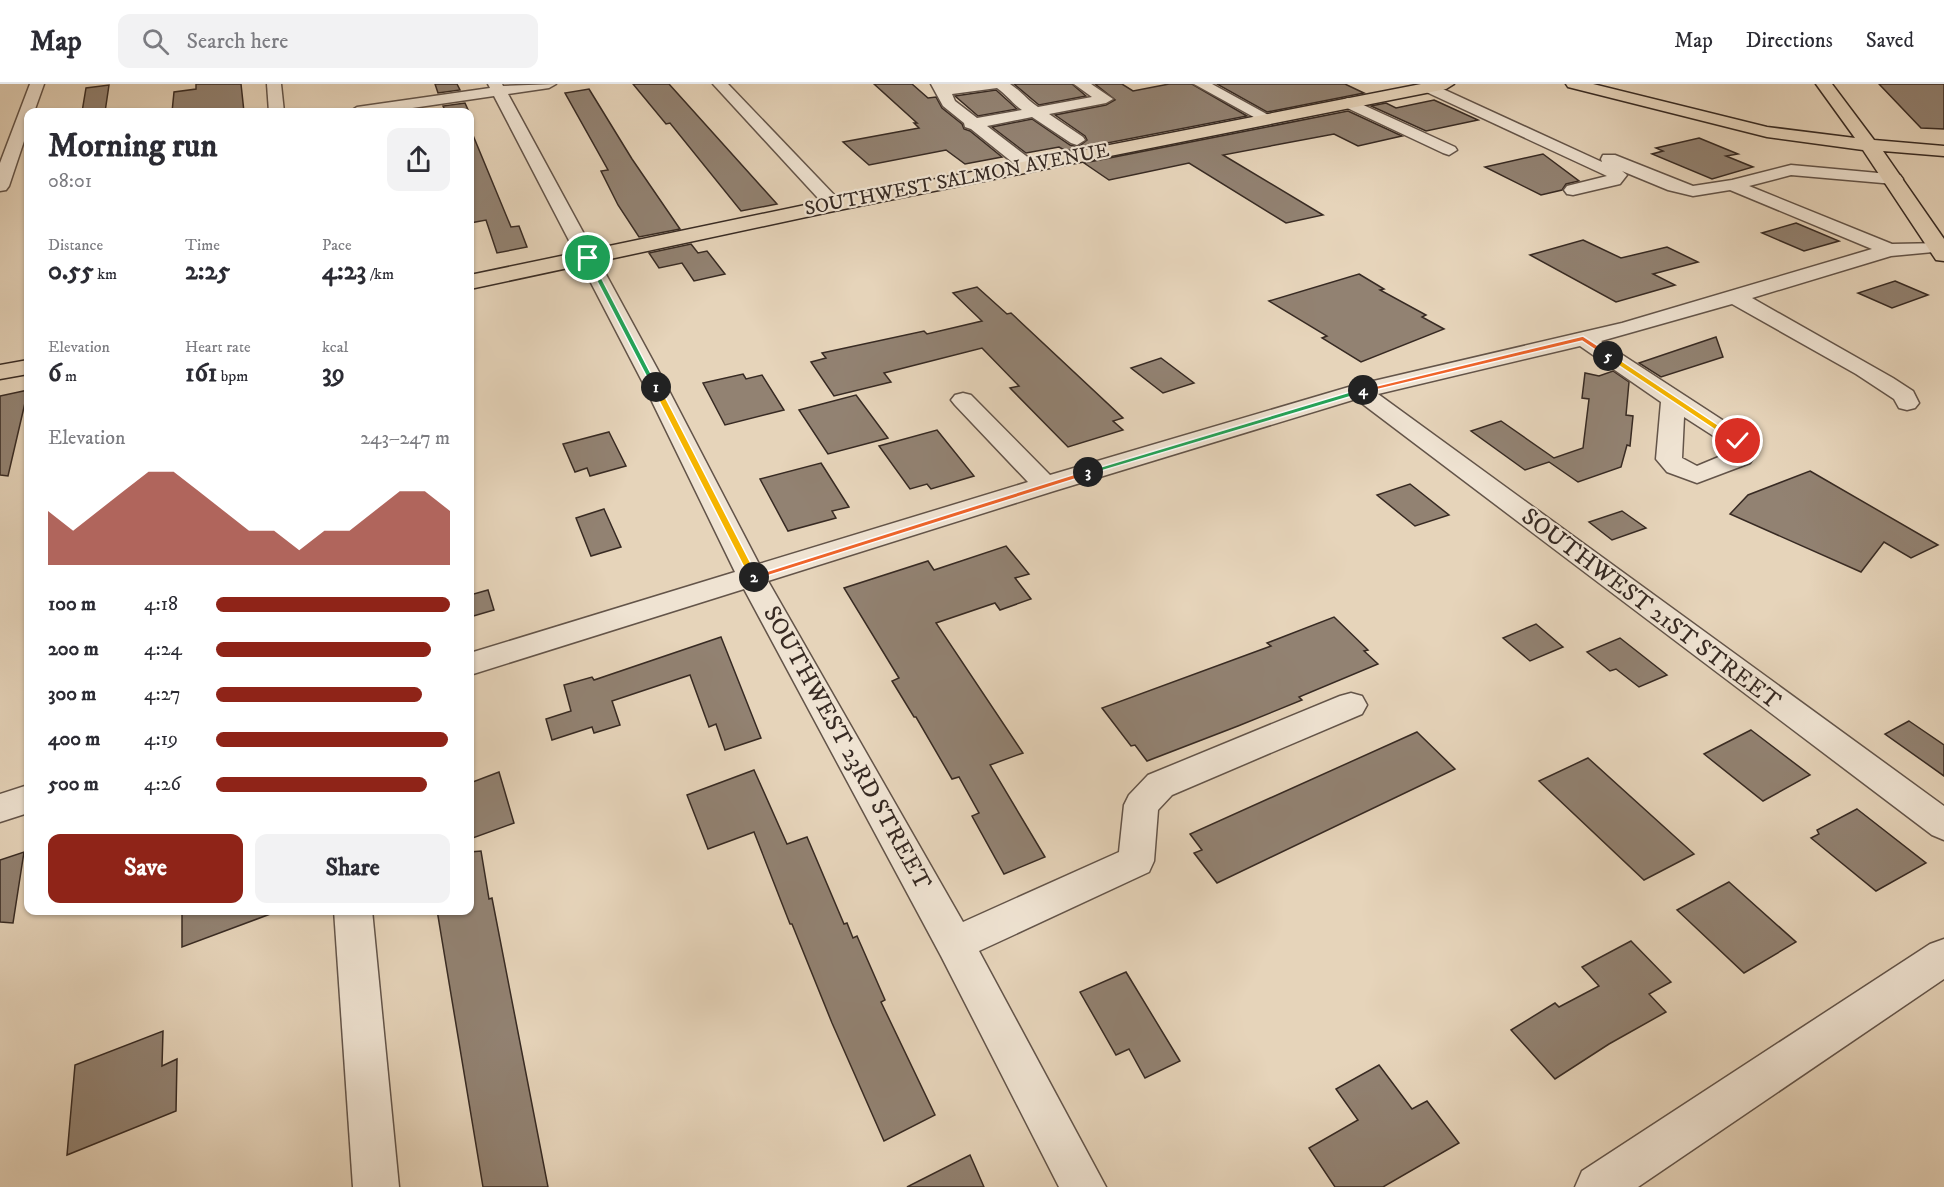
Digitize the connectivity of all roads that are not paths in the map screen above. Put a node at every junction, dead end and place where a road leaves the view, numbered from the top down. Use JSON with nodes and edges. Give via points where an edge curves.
{"nodes":[{"id":1,"x":37,"y":84,"type":"edge"},
{"id":2,"x":274,"y":84,"type":"edge"},
{"id":3,"x":549,"y":84,"type":"edge"},
{"id":4,"x":720,"y":84,"type":"edge"},
{"id":5,"x":999,"y":84,"type":"edge"},
{"id":6,"x":1081,"y":84,"type":"edge"},
{"id":7,"x":1201,"y":84,"type":"edge"},
{"id":8,"x":1446,"y":84,"type":"edge"},
{"id":9,"x":1574,"y":84,"type":"edge"},
{"id":10,"x":1824,"y":84,"type":"edge"},
{"id":11,"x":939,"y":87,"type":"edge"},
{"id":12,"x":1416,"y":87,"type":"edge"},
{"id":13,"x":497,"y":88,"type":"edge"},
{"id":14,"x":1348,"y":103,"type":"junction"},
{"id":15,"x":27,"y":108,"type":"edge"},
{"id":16,"x":277,"y":108,"type":"edge"},
{"id":17,"x":380,"y":108,"type":"edge"},
{"id":18,"x":1036,"y":112,"type":"junction"},
{"id":19,"x":24,"y":117,"type":"edge"},
{"id":20,"x":1266,"y":118,"type":"junction"},
{"id":21,"x":971,"y":124,"type":"junction"},
{"id":22,"x":1077,"y":140,"type":"dead end"},
{"id":23,"x":1870,"y":145,"type":"junction"},
{"id":24,"x":1449,"y":150,"type":"dead end"},
{"id":25,"x":1944,"y":151,"type":"edge"},
{"id":26,"x":1609,"y":159,"type":"dead end"},
{"id":27,"x":24,"y":164,"type":"edge"},
{"id":28,"x":1028,"y":166,"type":"junction"},
{"id":29,"x":4,"y":167,"type":"edge"},
{"id":30,"x":1894,"y":179,"type":"junction"},
{"id":31,"x":1732,"y":185,"type":"junction"},
{"id":32,"x":0,"y":186,"type":"edge"},
{"id":33,"x":1573,"y":189,"type":"dead end"},
{"id":34,"x":834,"y":205,"type":"junction"},
{"id":35,"x":1890,"y":250,"type":"junction"},
{"id":36,"x":1941,"y":251,"type":"edge"},
{"id":37,"x":588,"y":258,"type":"junction"},
{"id":38,"x":474,"y":281,"type":"edge"},
{"id":39,"x":1735,"y":297,"type":"junction"},
{"id":40,"x":1583,"y":338,"type":"junction"},
{"id":41,"x":24,"y":368,"type":"edge"},
{"id":42,"x":0,"y":372,"type":"edge"},
{"id":43,"x":1360,"y":391,"type":"junction"},
{"id":44,"x":963,"y":400,"type":"dead end"},
{"id":45,"x":1672,"y":400,"type":"dead end"},
{"id":46,"x":1907,"y":403,"type":"dead end"},
{"id":47,"x":1045,"y":485,"type":"junction"},
{"id":48,"x":752,"y":577,"type":"junction"},
{"id":49,"x":474,"y":662,"type":"edge"},
{"id":50,"x":1351,"y":705,"type":"dead end"},
{"id":51,"x":24,"y":801,"type":"edge"},
{"id":52,"x":0,"y":808,"type":"edge"},
{"id":53,"x":1944,"y":825,"type":"edge"},
{"id":54,"x":353,"y":915,"type":"edge"},
{"id":55,"x":955,"y":944,"type":"junction"},
{"id":56,"x":1944,"y":957,"type":"edge"},
{"id":57,"x":376,"y":1187,"type":"edge"},
{"id":58,"x":1083,"y":1187,"type":"edge"},
{"id":59,"x":1598,"y":1187,"type":"edge"}],
"edges":[{"from":1,"to":15,"type":"street"},
{"from":2,"to":16,"type":"street"},
{"from":3,"to":13,"type":"street"},
{"from":4,"to":34,"type":"street"},
{"from":5,"to":11,"type":"street"},
{"from":5,"to":18,"type":"street"},
{"from":6,"to":18,"type":"street","via":[[1106,99]]},
{"from":7,"to":20,"type":"street"},
{"from":8,"to":12,"type":"main road","name":"SOUTHWEST SALMON AVENUE"},
{"from":9,"to":23,"type":"main road","via":[[1767,132]]},
{"from":10,"to":23,"type":"main road"},
{"from":11,"to":21,"type":"street","via":[[948,103]]},
{"from":12,"to":14,"type":"main road","name":"SOUTHWEST SALMON AVENUE"},
{"from":12,"to":33,"type":"street","via":[[1618,176]]},
{"from":13,"to":17,"type":"street"},
{"from":13,"to":37,"type":"street","name":"SOUTHWEST 23RD STREET"},
{"from":14,"to":20,"type":"main road","name":"SOUTHWEST SALMON AVENUE"},
{"from":14,"to":24,"type":"street"},
{"from":18,"to":21,"type":"street"},
{"from":18,"to":22,"type":"street"},
{"from":19,"to":29,"type":"street"},
{"from":20,"to":28,"type":"main road","name":"SOUTHWEST SALMON AVENUE"},
{"from":21,"to":28,"type":"street"},
{"from":23,"to":25,"type":"main road"},
{"from":23,"to":30,"type":"main road"},
{"from":26,"to":31,"type":"street","via":[[1685,190],[1705,191]]},
{"from":27,"to":29,"type":"street"},
{"from":28,"to":34,"type":"main road","name":"SOUTHWEST SALMON AVENUE"},
{"from":29,"to":32,"type":"street"},
{"from":30,"to":31,"type":"street","via":[[1791,170]]},
{"from":30,"to":36,"type":"main road"},
{"from":31,"to":35,"type":"street"},
{"from":34,"to":37,"type":"main road","name":"SOUTHWEST SALMON AVENUE"},
{"from":35,"to":36,"type":"street"},
{"from":35,"to":39,"type":"street"},
{"from":37,"to":38,"type":"main road","name":"SOUTHWEST SALMON AVENUE"},
{"from":37,"to":48,"type":"street","name":"SOUTHWEST 23RD STREET"},
{"from":39,"to":40,"type":"street"},
{"from":39,"to":46,"type":"street","via":[[1886,383],[1905,396]]},
{"from":40,"to":43,"type":"street"},
{"from":40,"to":45,"type":"street"},
{"from":41,"to":42,"type":"main road"},
{"from":43,"to":47,"type":"street"},
{"from":43,"to":53,"type":"street","name":"SOUTHWEST 21ST STREET"},
{"from":44,"to":47,"type":"street"},
{"from":47,"to":48,"type":"street"},
{"from":48,"to":49,"type":"street"},
{"from":48,"to":55,"type":"street","name":"SOUTHWEST 23RD STREET"},
{"from":50,"to":55,"type":"street","via":[[1160,785],[1140,805],[1136,861]]},
{"from":51,"to":52,"type":"street"},
{"from":54,"to":57,"type":"street"},
{"from":55,"to":58,"type":"street","name":"SOUTHWEST 23RD STREET"},
{"from":56,"to":59,"type":"street"}]}
